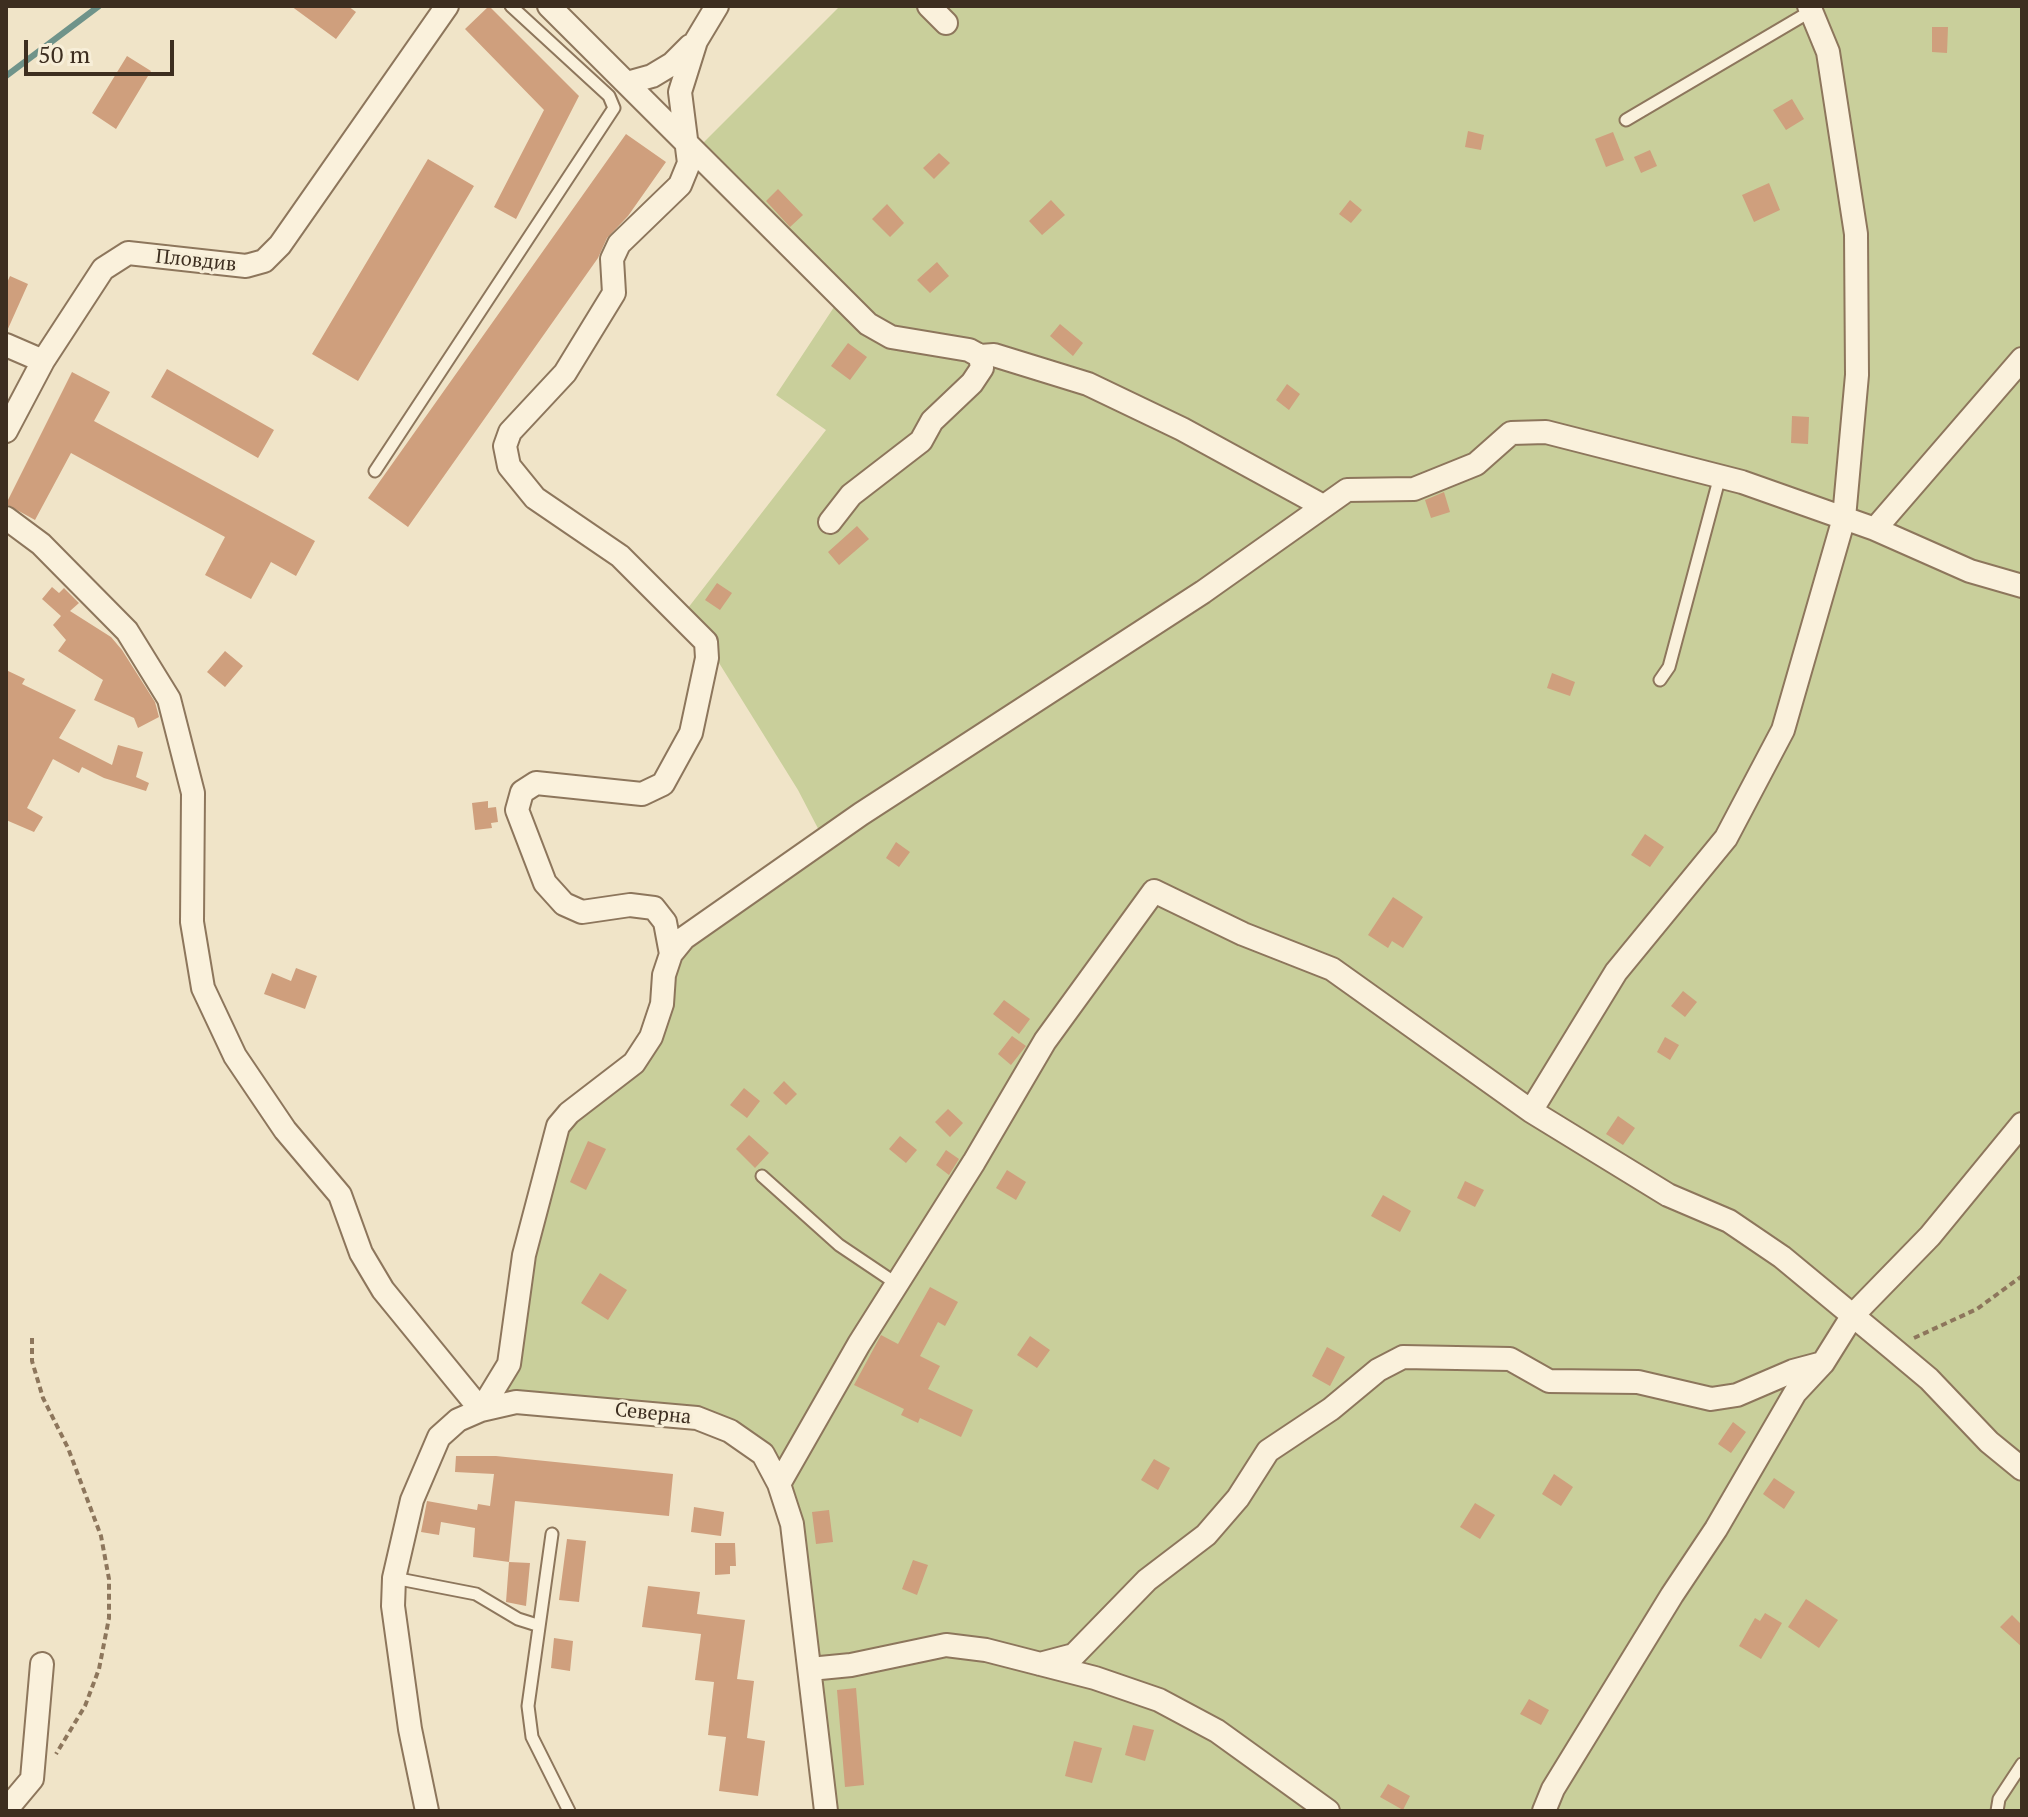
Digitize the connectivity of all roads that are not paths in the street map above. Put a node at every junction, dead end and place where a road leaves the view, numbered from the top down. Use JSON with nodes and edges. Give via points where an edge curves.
{"nodes":[{"id":1,"x":447,"y":6,"type":"edge"},
{"id":2,"x":511,"y":6,"type":"edge"},
{"id":3,"x":549,"y":6,"type":"edge"},
{"id":4,"x":717,"y":6,"type":"edge"},
{"id":5,"x":929,"y":6,"type":"edge"},
{"id":6,"x":1810,"y":9,"type":"edge"},
{"id":7,"x":946,"y":23,"type":"dead end"},
{"id":8,"x":696,"y":41,"type":"junction"},
{"id":9,"x":627,"y":83,"type":"junction"},
{"id":10,"x":1626,"y":120,"type":"dead end"},
{"id":11,"x":684,"y":141,"type":"junction"},
{"id":12,"x":6,"y":345,"type":"edge"},
{"id":13,"x":980,"y":356,"type":"junction"},
{"id":14,"x":2022,"y":359,"type":"edge"},
{"id":15,"x":43,"y":361,"type":"junction"},
{"id":16,"x":6,"y":431,"type":"edge"},
{"id":17,"x":375,"y":471,"type":"dead end"},
{"id":18,"x":1720,"y":476,"type":"junction"},
{"id":19,"x":1321,"y":505,"type":"junction"},
{"id":20,"x":6,"y":518,"type":"edge"},
{"id":21,"x":1844,"y":518,"type":"junction"},
{"id":22,"x":830,"y":522,"type":"dead end"},
{"id":23,"x":1875,"y":529,"type":"junction"},
{"id":24,"x":2022,"y":586,"type":"edge"},
{"id":25,"x":1660,"y":680,"type":"dead end"},
{"id":26,"x":671,"y":954,"type":"junction"},
{"id":27,"x":1531,"y":1111,"type":"junction"},
{"id":28,"x":2022,"y":1124,"type":"edge"},
{"id":29,"x":762,"y":1176,"type":"dead end"},
{"id":30,"x":897,"y":1284,"type":"junction"},
{"id":31,"x":1853,"y":1315,"type":"junction"},
{"id":32,"x":1823,"y":1363,"type":"junction"},
{"id":33,"x":481,"y":1410,"type":"junction"},
{"id":34,"x":2022,"y":1469,"type":"edge"},
{"id":35,"x":779,"y":1484,"type":"junction"},
{"id":36,"x":552,"y":1534,"type":"dead end"},
{"id":37,"x":394,"y":1578,"type":"junction"},
{"id":38,"x":537,"y":1625,"type":"junction"},
{"id":39,"x":42,"y":1664,"type":"dead end"},
{"id":40,"x":1040,"y":1664,"type":"junction"},
{"id":41,"x":810,"y":1669,"type":"junction"},
{"id":42,"x":2022,"y":1764,"type":"edge"},
{"id":43,"x":6,"y":1810,"type":"edge"},
{"id":44,"x":427,"y":1811,"type":"edge"},
{"id":45,"x":569,"y":1811,"type":"edge"},
{"id":46,"x":826,"y":1811,"type":"edge"},
{"id":47,"x":1328,"y":1811,"type":"edge"},
{"id":48,"x":1544,"y":1811,"type":"edge"},
{"id":49,"x":1997,"y":1811,"type":"edge"}],
"edges":[{"from":1,"to":15,"type":"street","name":"Пловдив","via":[[264,261],[246,266],[128,253],[103,269]]},
{"from":2,"to":17,"type":"lane","via":[[609,96],[614,108]]},
{"from":3,"to":9,"type":"street"},
{"from":4,"to":8,"type":"street"},
{"from":5,"to":7,"type":"street"},
{"from":6,"to":10,"type":"lane"},
{"from":6,"to":21,"type":"street","via":[[1828,52],[1856,234],[1857,375]]},
{"from":8,"to":9,"type":"street","via":[[672,64]]},
{"from":8,"to":11,"type":"street","via":[[680,92]]},
{"from":9,"to":11,"type":"street"},
{"from":11,"to":13,"type":"street","via":[[868,324],[891,337]]},
{"from":11,"to":26,"type":"street","via":[[689,163],[680,185],[619,244],[612,259],[614,293],[565,373],[510,432],[505,446],[509,466],[535,498],[620,556],[706,642],[691,733],[663,784],[642,794],[536,783],[522,792],[517,810],[545,883],[564,904],[582,912],[630,905],[654,908],[665,922]]},
{"from":12,"to":15,"type":"street"},
{"from":13,"to":19,"type":"street","via":[[1031,364],[1088,384]]},
{"from":13,"to":22,"type":"street","via":[[982,368],[972,383],[932,421],[921,441],[851,495]]},
{"from":14,"to":23,"type":"street"},
{"from":15,"to":16,"type":"street","name":"Пловдив"},
{"from":18,"to":19,"type":"street","via":[[1546,432],[1511,433],[1476,464],[1414,489],[1347,490]]},
{"from":18,"to":21,"type":"street"},
{"from":18,"to":25,"type":"lane","via":[[1669,667]]},
{"from":19,"to":26,"type":"street","via":[[1203,592],[861,814],[684,938]]},
{"from":20,"to":33,"type":"street","via":[[41,544],[127,631],[169,699],[193,793],[192,922],[203,988],[235,1056],[285,1130],[340,1195],[361,1253],[383,1290]]},
{"from":21,"to":23,"type":"street"},
{"from":21,"to":27,"type":"street","via":[[1783,730],[1726,838],[1616,972]]},
{"from":23,"to":24,"type":"street","via":[[1970,571]]},
{"from":26,"to":33,"type":"street","via":[[651,1037],[634,1063],[558,1126],[524,1255],[509,1364]]},
{"from":27,"to":30,"type":"street","via":[[1332,969],[1154,891],[1045,1041]]},
{"from":27,"to":31,"type":"street","via":[[1668,1195],[1729,1221]]},
{"from":28,"to":31,"type":"street","via":[[1930,1236]]},
{"from":29,"to":30,"type":"lane","via":[[839,1245]]},
{"from":30,"to":35,"type":"street"},
{"from":31,"to":32,"type":"street"},
{"from":31,"to":34,"type":"street"},
{"from":32,"to":40,"type":"street","via":[[1737,1395],[1711,1399],[1638,1382],[1549,1381],[1510,1359],[1403,1357],[1268,1451],[1206,1535],[1147,1580],[1074,1655]]},
{"from":32,"to":48,"type":"street","via":[[1795,1393]]},
{"from":33,"to":35,"type":"street","name":"Северна","via":[[516,1402],[697,1418],[730,1431],[763,1454]]},
{"from":33,"to":37,"type":"street","name":"Северна","via":[[458,1420],[439,1437],[412,1500]]},
{"from":35,"to":41,"type":"street","name":"Северна","via":[[792,1524]]},
{"from":36,"to":38,"type":"lane"},
{"from":37,"to":38,"type":"lane","via":[[476,1594]]},
{"from":37,"to":44,"type":"street","name":"Северна","via":[[408,1713]]},
{"from":38,"to":45,"type":"lane","via":[[528,1706],[532,1737]]},
{"from":39,"to":43,"type":"street","via":[[32,1779]]},
{"from":40,"to":41,"type":"street","via":[[946,1645]]},
{"from":40,"to":47,"type":"street","via":[[1159,1700],[1217,1731]]},
{"from":41,"to":46,"type":"street","name":"Северна"},
{"from":42,"to":49,"type":"lane"}]}
